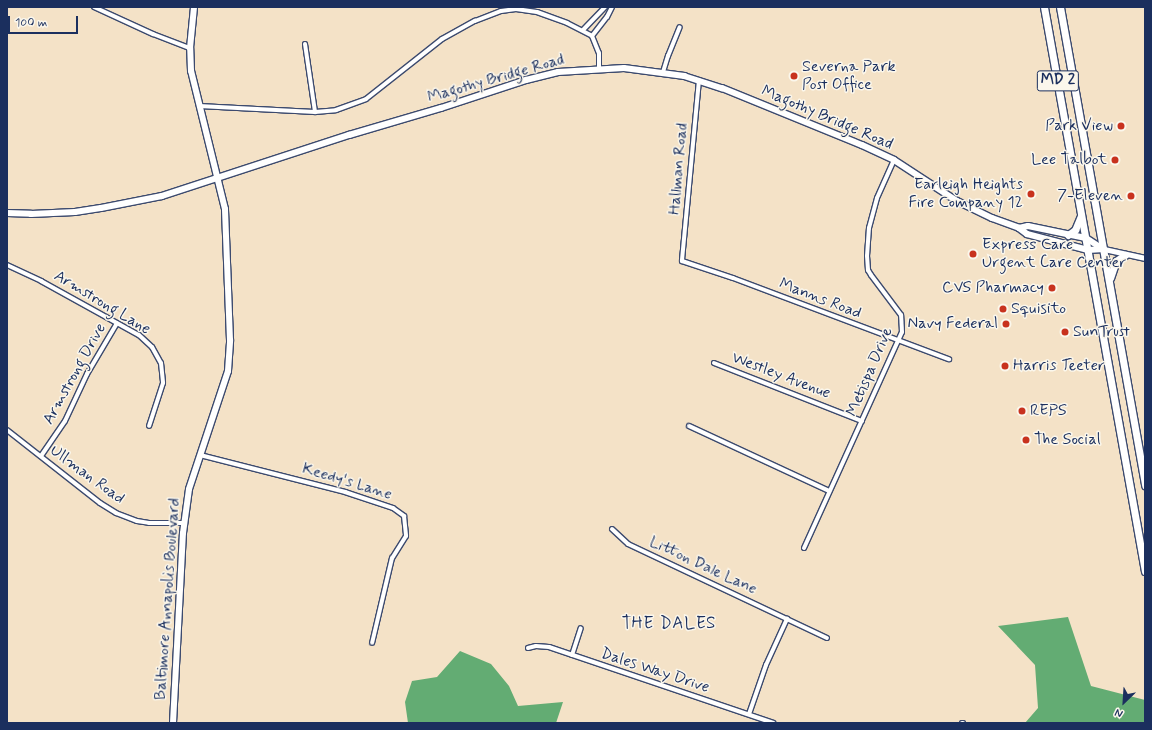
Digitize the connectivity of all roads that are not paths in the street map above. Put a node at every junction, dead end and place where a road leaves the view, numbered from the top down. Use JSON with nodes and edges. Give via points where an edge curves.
{"nodes":[{"id":1,"x":94,"y":7,"type":"edge"},
{"id":2,"x":194,"y":7,"type":"edge"},
{"id":3,"x":605,"y":7,"type":"edge"},
{"id":4,"x":612,"y":7,"type":"edge"},
{"id":5,"x":1044,"y":7,"type":"edge"},
{"id":6,"x":1060,"y":7,"type":"edge"},
{"id":7,"x":680,"y":27,"type":"dead end"},
{"id":8,"x":583,"y":30,"type":"junction"},
{"id":9,"x":592,"y":36,"type":"junction"},
{"id":10,"x":305,"y":44,"type":"dead end"},
{"id":11,"x":190,"y":48,"type":"junction"},
{"id":12,"x":599,"y":68,"type":"junction"},
{"id":13,"x":663,"y":72,"type":"junction"},
{"id":14,"x":699,"y":80,"type":"junction"},
{"id":15,"x":198,"y":106,"type":"junction"},
{"id":16,"x":316,"y":112,"type":"junction"},
{"id":17,"x":894,"y":160,"type":"junction"},
{"id":18,"x":218,"y":178,"type":"junction"},
{"id":19,"x":7,"y":213,"type":"edge"},
{"id":20,"x":1082,"y":214,"type":"junction"},
{"id":21,"x":1020,"y":228,"type":"junction"},
{"id":22,"x":1068,"y":235,"type":"junction"},
{"id":23,"x":1086,"y":238,"type":"junction"},
{"id":24,"x":1104,"y":249,"type":"junction"},
{"id":25,"x":1088,"y":250,"type":"junction"},
{"id":26,"x":1125,"y":254,"type":"junction"},
{"id":27,"x":1145,"y":258,"type":"edge"},
{"id":28,"x":682,"y":261,"type":"joint"},
{"id":29,"x":7,"y":264,"type":"edge"},
{"id":30,"x":1109,"y":282,"type":"junction"},
{"id":31,"x":117,"y":323,"type":"junction"},
{"id":32,"x":898,"y":342,"type":"junction"},
{"id":33,"x":949,"y":360,"type":"dead end"},
{"id":34,"x":714,"y":363,"type":"dead end"},
{"id":35,"x":862,"y":421,"type":"junction"},
{"id":36,"x":149,"y":426,"type":"dead end"},
{"id":37,"x":689,"y":426,"type":"dead end"},
{"id":38,"x":7,"y":430,"type":"edge"},
{"id":39,"x":200,"y":455,"type":"junction"},
{"id":40,"x":41,"y":456,"type":"junction"},
{"id":41,"x":1145,"y":486,"type":"edge"},
{"id":42,"x":829,"y":491,"type":"junction"},
{"id":43,"x":184,"y":523,"type":"junction"},
{"id":44,"x":612,"y":529,"type":"dead end"},
{"id":45,"x":804,"y":548,"type":"dead end"},
{"id":46,"x":1145,"y":571,"type":"edge"},
{"id":47,"x":787,"y":619,"type":"junction"},
{"id":48,"x":581,"y":628,"type":"dead end"},
{"id":49,"x":827,"y":638,"type":"dead end"},
{"id":50,"x":372,"y":643,"type":"dead end"},
{"id":51,"x":528,"y":648,"type":"dead end"},
{"id":52,"x":572,"y":655,"type":"junction"},
{"id":53,"x":749,"y":714,"type":"junction"},
{"id":54,"x":173,"y":723,"type":"edge"},
{"id":55,"x":774,"y":723,"type":"edge"}],
"edges":[{"from":1,"to":11,"type":"street","via":[[152,34]]},
{"from":2,"to":11,"type":"main road","name":"Baltimore Annapolis Boulevard"},
{"from":3,"to":8,"type":"street"},
{"from":4,"to":9,"type":"street"},
{"from":5,"to":20,"type":"highway","number":"MD 2"},
{"from":6,"to":24,"type":"highway","number":"MD 2"},
{"from":7,"to":13,"type":"street"},
{"from":8,"to":9,"type":"street"},
{"from":8,"to":16,"type":"street","via":[[537,12],[516,9],[501,11],[442,39],[366,99],[336,110]]},
{"from":9,"to":12,"type":"street","via":[[599,53]]},
{"from":10,"to":16,"type":"street"},
{"from":11,"to":15,"type":"main road","name":"Baltimore Annapolis Boulevard","via":[[191,77]]},
{"from":12,"to":13,"type":"main road","name":"Magothy Bridge Road"},
{"from":12,"to":18,"type":"main road","name":"Magothy Bridge Road","via":[[558,72],[526,80]]},
{"from":13,"to":14,"type":"main road","name":"Magothy Bridge Road"},
{"from":14,"to":17,"type":"main road","name":"Magothy Bridge Road"},
{"from":14,"to":28,"type":"street","name":"Hallman Road"},
{"from":15,"to":16,"type":"street"},
{"from":15,"to":18,"type":"main road","name":"Baltimore Annapolis Boulevard"},
{"from":17,"to":21,"type":"main road","name":"Magothy Bridge Road","via":[[962,204]]},
{"from":17,"to":32,"type":"street","name":"Metispa Drive","via":[[877,198],[869,228],[866,256],[868,270],[901,316],[903,327]]},
{"from":18,"to":19,"type":"main road","name":"Magothy Bridge Road","via":[[162,196],[102,208],[49,214]]},
{"from":18,"to":39,"type":"main road","name":"Baltimore Annapolis Boulevard","via":[[226,215],[230,340],[228,371]]},
{"from":20,"to":22,"type":"highway","via":[[1075,230]]},
{"from":20,"to":23,"type":"highway","number":"MD 2"},
{"from":21,"to":22,"type":"main road","name":"Magothy Bridge Road","via":[[1028,226]]},
{"from":21,"to":25,"type":"main road","name":"Magothy Bridge Road","via":[[1026,234]]},
{"from":22,"to":23,"type":"main road","name":"Magothy Bridge Road"},
{"from":23,"to":24,"type":"main road","name":"Magothy Bridge Road"},
{"from":23,"to":25,"type":"highway","number":"MD 2"},
{"from":24,"to":25,"type":"main road","name":"Magothy Bridge Road"},
{"from":24,"to":26,"type":"street"},
{"from":24,"to":30,"type":"highway","number":"MD 2"},
{"from":25,"to":46,"type":"highway","number":"MD 2"},
{"from":26,"to":27,"type":"street"},
{"from":26,"to":30,"type":"highway","via":[[1116,261]]},
{"from":28,"to":32,"type":"street","name":"Manns Road"},
{"from":29,"to":31,"type":"street","name":"Armstrong Lane"},
{"from":30,"to":41,"type":"highway","number":"MD 2"},
{"from":31,"to":36,"type":"street","name":"Armstrong Lane","via":[[146,340],[161,363],[161,392]]},
{"from":31,"to":40,"type":"street","name":"Armstrong Drive","via":[[87,374],[65,421]]},
{"from":32,"to":33,"type":"street","name":"Manns Road"},
{"from":32,"to":35,"type":"street","name":"Metispa Drive"},
{"from":34,"to":35,"type":"street","name":"Westley Avenue"},
{"from":35,"to":42,"type":"street","name":"Metispa Drive"},
{"from":37,"to":42,"type":"street"},
{"from":38,"to":40,"type":"street","name":"Ullman Road"},
{"from":39,"to":43,"type":"main road","name":"Baltimore Annapolis Boulevard","via":[[189,489]]},
{"from":39,"to":50,"type":"street","name":"Keedy's Lane","via":[[345,492],[393,508],[404,516],[406,536],[392,558]]},
{"from":40,"to":43,"type":"street","name":"Ullman Road","via":[[116,513],[149,523]]},
{"from":42,"to":45,"type":"street","name":"Metispa Drive"},
{"from":43,"to":54,"type":"main road","name":"Baltimore Annapolis Boulevard"},
{"from":44,"to":47,"type":"street","name":"Litton Dale Lane","via":[[628,544]]},
{"from":47,"to":49,"type":"street","name":"Litton Dale Lane"},
{"from":47,"to":53,"type":"street","via":[[766,665]]},
{"from":48,"to":52,"type":"street"},
{"from":51,"to":52,"type":"street","name":"Dales Way Drive","via":[[543,646]]},
{"from":52,"to":53,"type":"street","name":"Dales Way Drive"},
{"from":53,"to":55,"type":"street","name":"Dales Way Drive"}]}
